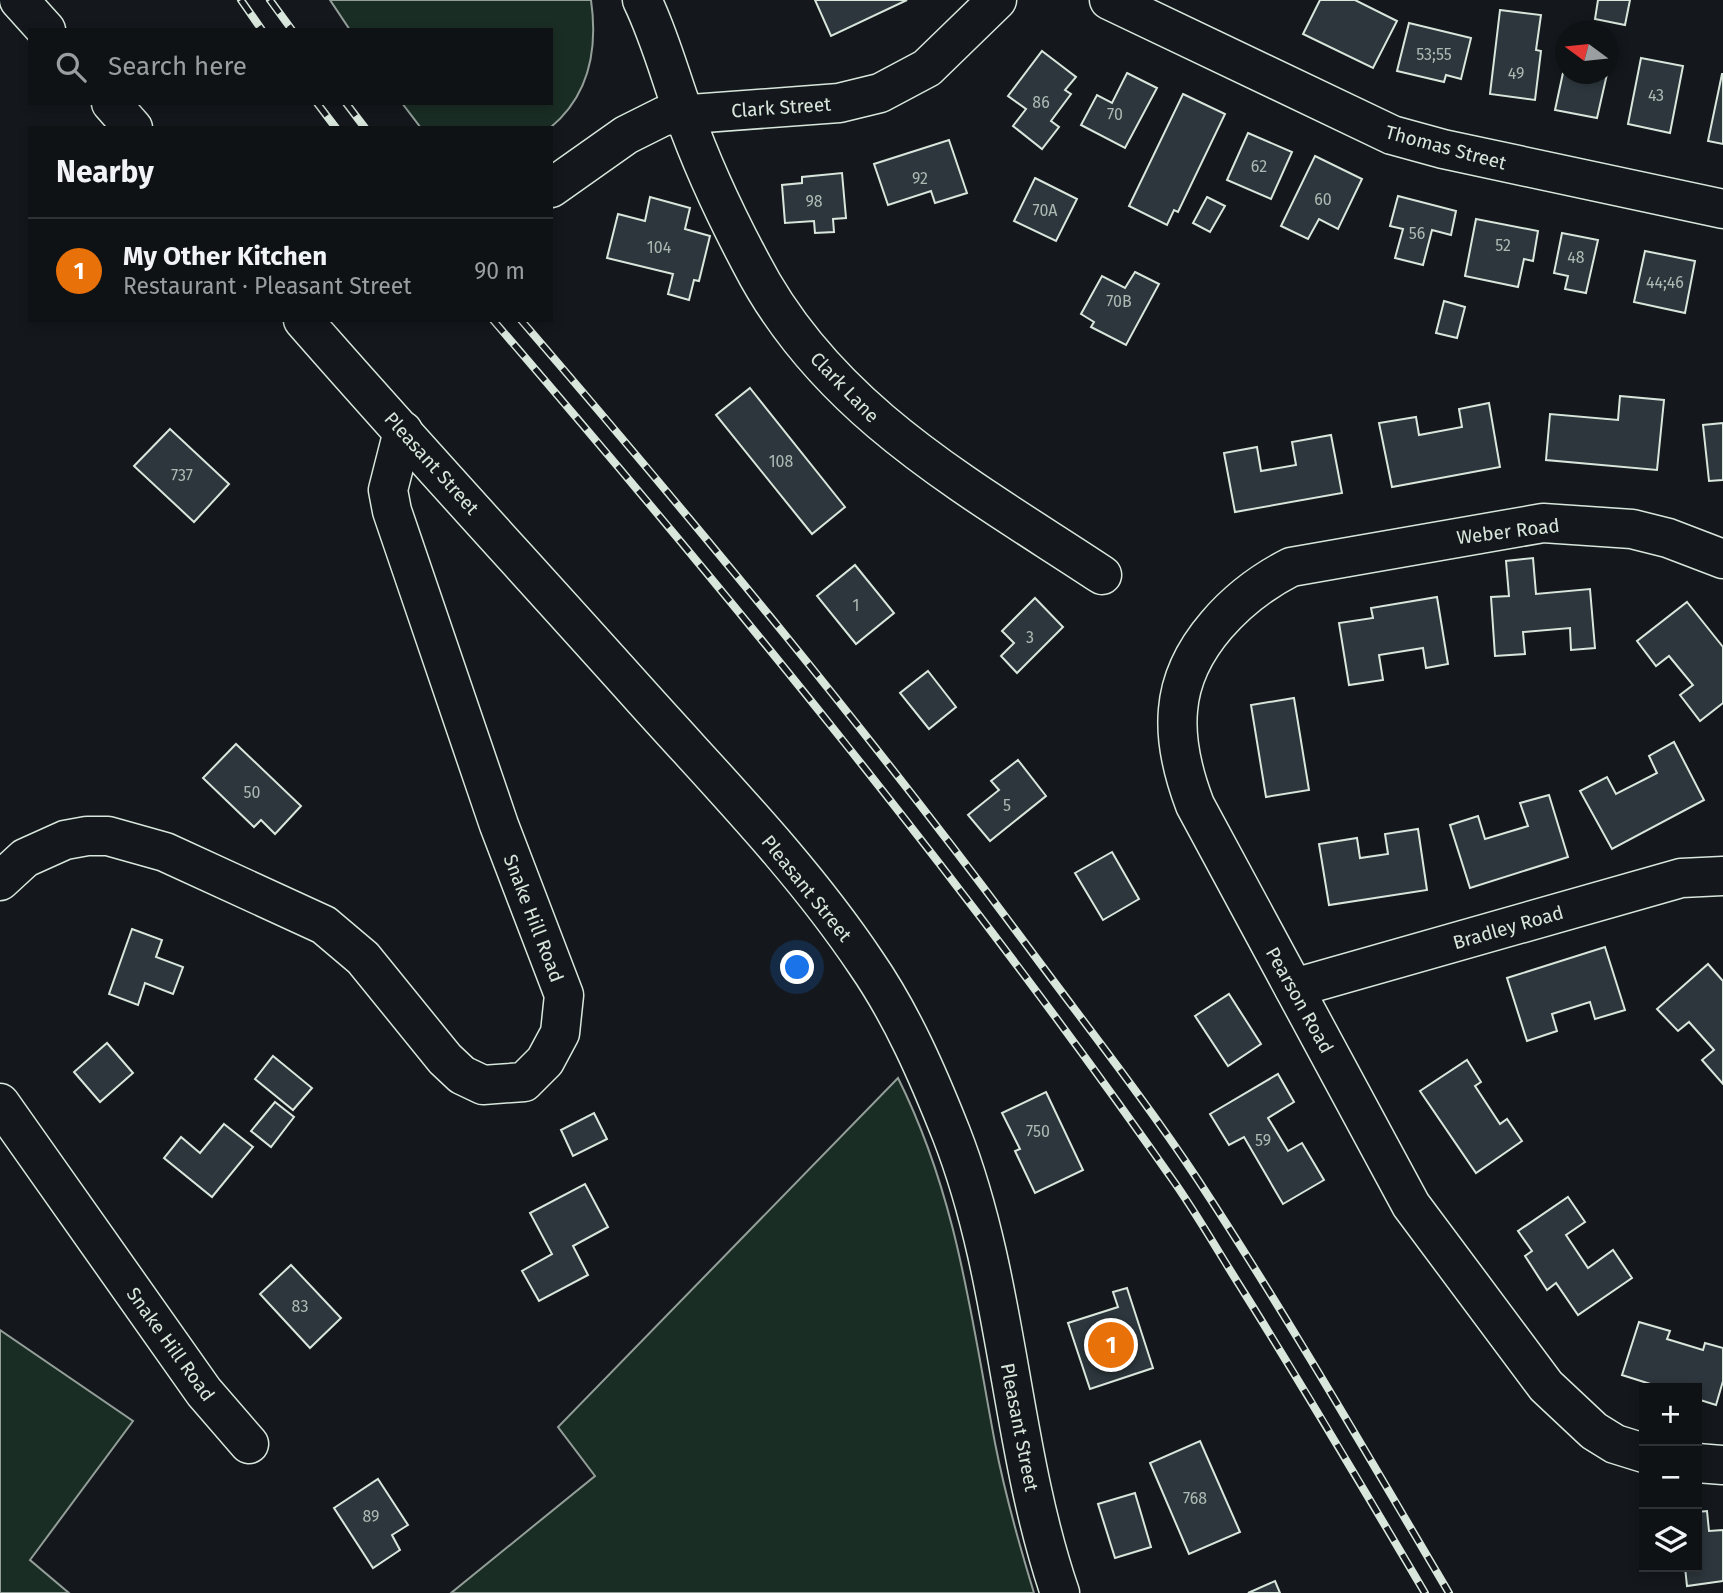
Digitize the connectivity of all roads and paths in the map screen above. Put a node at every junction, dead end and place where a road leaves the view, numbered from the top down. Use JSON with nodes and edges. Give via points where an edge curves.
{"nodes":[{"id":1,"x":19,"y":0,"type":"edge"},
{"id":2,"x":642,"y":0,"type":"edge"},
{"id":3,"x":997,"y":0,"type":"edge"},
{"id":4,"x":1109,"y":0,"type":"edge"},
{"id":5,"x":44,"y":28,"type":"edge"},
{"id":6,"x":113,"y":105,"type":"edge"},
{"id":7,"x":684,"y":114,"type":"junction"},
{"id":8,"x":131,"y":126,"type":"edge"},
{"id":9,"x":553,"y":187,"type":"edge"},
{"id":10,"x":1723,"y":209,"type":"edge"},
{"id":11,"x":305,"y":322,"type":"edge"},
{"id":12,"x":403,"y":431,"type":"junction"},
{"id":13,"x":1723,"y":559,"type":"edge"},
{"id":14,"x":1291,"y":567,"type":"joint"},
{"id":15,"x":1102,"y":575,"type":"dead end"},
{"id":16,"x":1723,"y":876,"type":"edge"},
{"id":17,"x":0,"y":881,"type":"edge"},
{"id":18,"x":1294,"y":988,"type":"junction"},
{"id":19,"x":0,"y":1104,"type":"edge"},
{"id":20,"x":249,"y":1444,"type":"dead end"},
{"id":21,"x":1639,"y":1451,"type":"edge"},
{"id":22,"x":1702,"y":1463,"type":"edge"},
{"id":23,"x":1723,"y":1465,"type":"edge"},
{"id":24,"x":1060,"y":1593,"type":"edge"}],
"edges":[{"from":1,"to":5,"type":"street"},
{"from":2,"to":7,"type":"street","name":"Clark Lane"},
{"from":3,"to":7,"type":"street","name":"Clark Street","via":[[927,68],[880,93],[839,103]]},
{"from":4,"to":10,"type":"street","name":"Thomas Street","via":[[1392,135]]},
{"from":6,"to":8,"type":"street"},
{"from":7,"to":9,"type":"street","name":"Clark Street","via":[[664,116],[626,135]]},
{"from":7,"to":15,"type":"street","name":"Clark Lane","via":[[751,264],[787,325],[841,386],[909,447]]},
{"from":11,"to":12,"type":"street","name":"Pleasant Street"},
{"from":12,"to":17,"type":"street","name":"Snake Hill Road","via":[[388,490],[392,511],[499,825],[564,995],[560,1033],[545,1061],[524,1082],[483,1086],[462,1075],[363,958],[324,925],[165,852],[108,836],[65,840],[25,858]]},
{"from":12,"to":24,"type":"street","name":"Pleasant Street","via":[[786,858],[867,963],[886,995],[935,1095],[973,1200],[1030,1481]]},
{"from":13,"to":14,"type":"street","name":"Weber Road","via":[[1632,529],[1543,523]]},
{"from":14,"to":18,"type":"street","name":"Pearson Road","via":[[1240,600],[1202,647],[1183,688],[1178,733],[1195,805]]},
{"from":16,"to":18,"type":"street","name":"Bradley Road","via":[[1681,878]]},
{"from":18,"to":21,"type":"street","name":"Pearson Road","via":[[1411,1205],[1546,1386],[1580,1421],[1615,1444]]},
{"from":19,"to":20,"type":"street","name":"Snake Hill Road","via":[[204,1392]]},
{"from":22,"to":23,"type":"street"}]}
